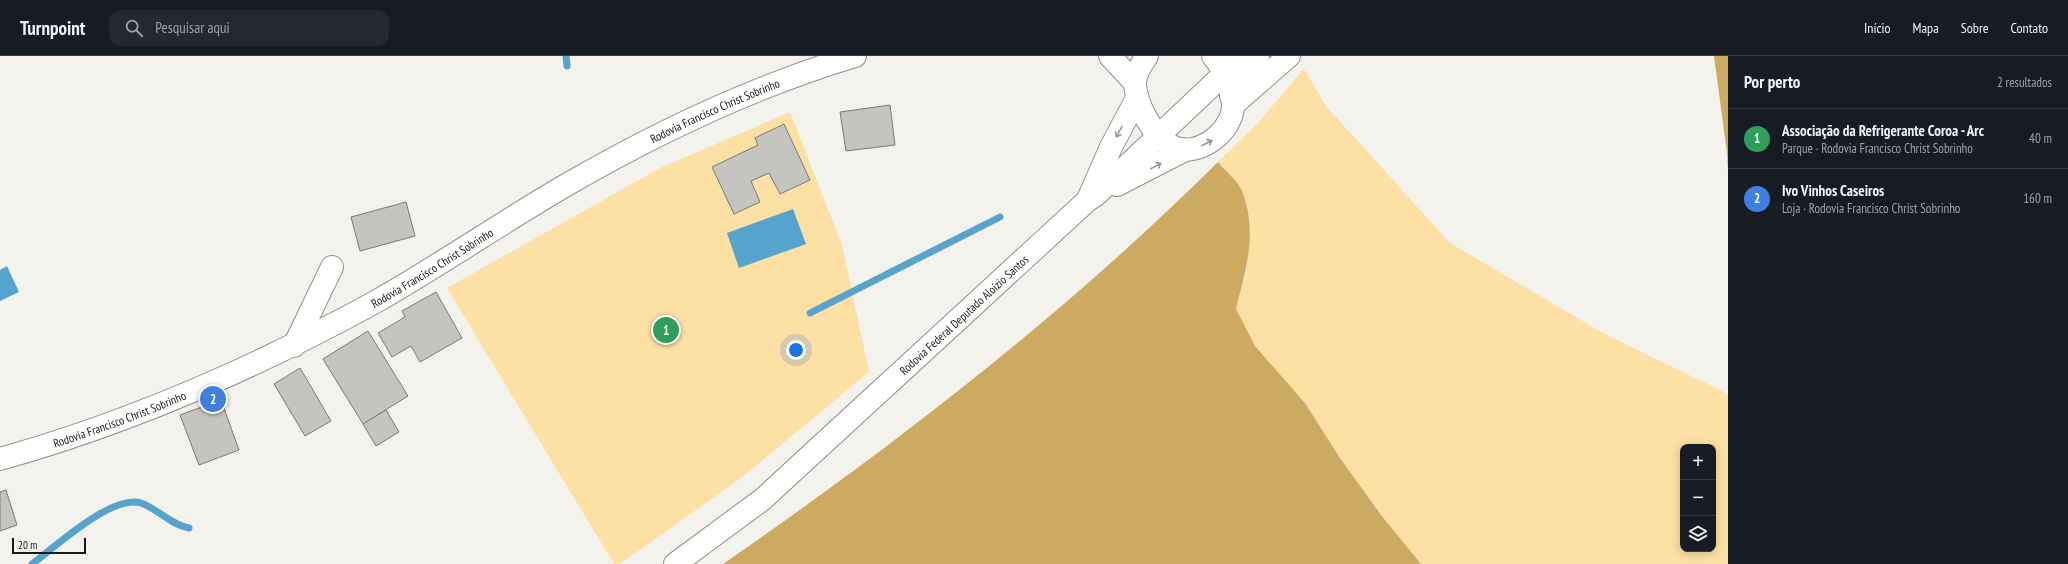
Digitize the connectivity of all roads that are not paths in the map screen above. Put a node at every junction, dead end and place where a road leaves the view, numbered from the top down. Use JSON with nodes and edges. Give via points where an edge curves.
{"nodes":[{"id":1,"x":855,"y":56,"type":"edge"},
{"id":2,"x":1110,"y":56,"type":"edge"},
{"id":3,"x":1131,"y":56,"type":"edge"},
{"id":4,"x":1147,"y":56,"type":"edge"},
{"id":5,"x":1213,"y":56,"type":"edge"},
{"id":6,"x":1244,"y":56,"type":"edge"},
{"id":7,"x":1258,"y":56,"type":"edge"},
{"id":8,"x":1289,"y":56,"type":"edge"},
{"id":9,"x":1136,"y":86,"type":"junction"},
{"id":10,"x":1230,"y":92,"type":"junction"},
{"id":11,"x":1159,"y":136,"type":"junction"},
{"id":12,"x":1185,"y":150,"type":"junction"},
{"id":13,"x":1092,"y":198,"type":"junction"},
{"id":14,"x":332,"y":267,"type":"dead end"},
{"id":15,"x":294,"y":346,"type":"junction"},
{"id":16,"x":0,"y":459,"type":"edge"},
{"id":17,"x":675,"y":564,"type":"edge"}],
"edges":[{"from":1,"to":15,"type":"main road","name":"Rodovia Francisco Christ Sobrinho","via":[[695,117],[569,184],[380,299]]},
{"from":2,"to":9,"type":"main road"},
{"from":3,"to":9,"type":"main road"},
{"from":4,"to":9,"type":"main road"},
{"from":5,"to":10,"type":"main road"},
{"from":6,"to":10,"type":"main road","name":"Rodovia Federal Deputado Aloízio Santos"},
{"from":7,"to":10,"type":"main road"},
{"from":8,"to":10,"type":"main road"},
{"from":9,"to":11,"type":"main road","via":[[1149,124]]},
{"from":9,"to":13,"type":"main road","one_way":true},
{"from":10,"to":11,"type":"main road","name":"Rodovia Federal Deputado Aloízio Santos"},
{"from":12,"to":10,"type":"main road","one_way":true,"via":[[1206,145],[1225,127]]},
{"from":11,"to":12,"type":"main road","via":[[1171,146]]},
{"from":11,"to":13,"type":"main road","name":"Rodovia Federal Deputado Aloízio Santos"},
{"from":13,"to":12,"type":"main road","one_way":true},
{"from":13,"to":17,"type":"main road","name":"Rodovia Federal Deputado Aloízio Santos","via":[[762,499]]},
{"from":14,"to":15,"type":"main road"},
{"from":15,"to":16,"type":"main road","name":"Rodovia Francisco Christ Sobrinho","via":[[214,383],[94,431]]}]}
